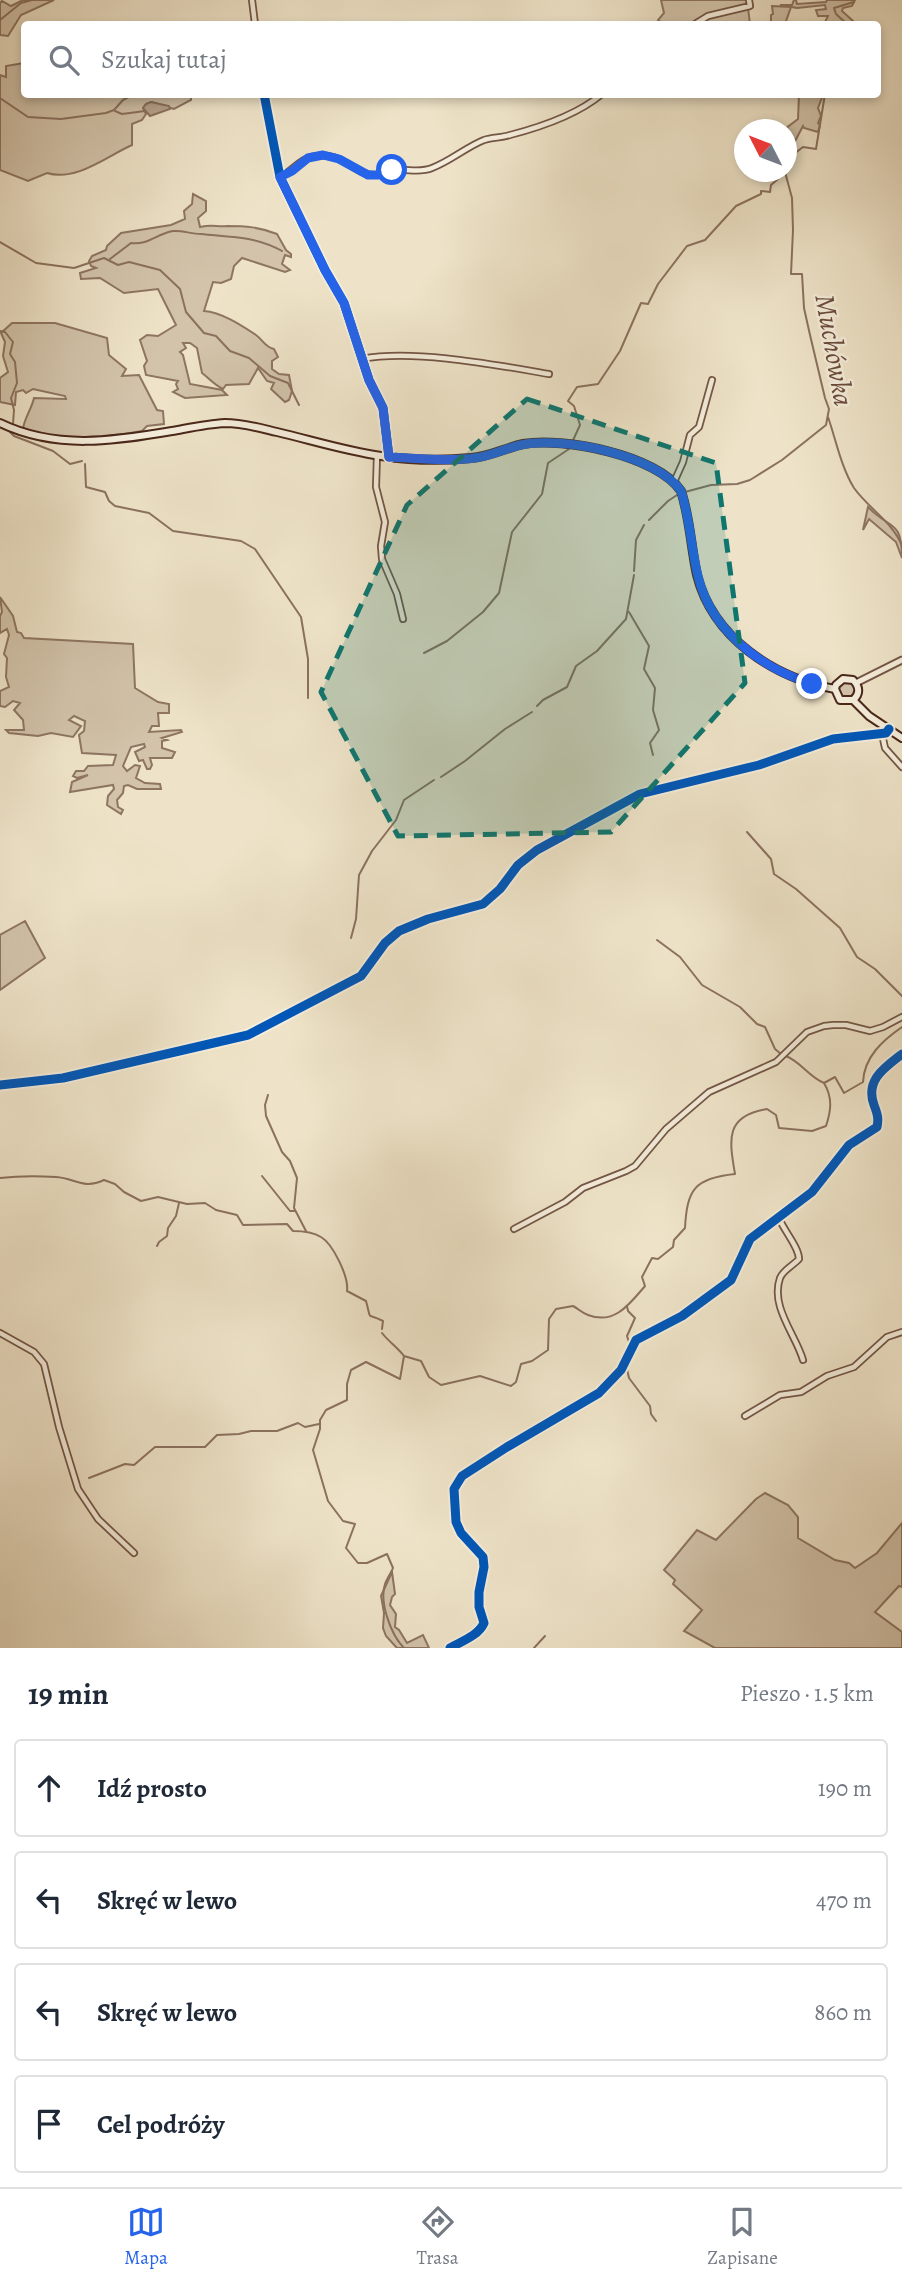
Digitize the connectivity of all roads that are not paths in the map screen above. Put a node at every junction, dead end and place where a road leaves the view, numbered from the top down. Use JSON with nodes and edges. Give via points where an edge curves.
{"nodes":[{"id":1,"x":252,"y":0,"type":"edge"},
{"id":2,"x":749,"y":0,"type":"edge"},
{"id":3,"x":255,"y":21,"type":"edge"},
{"id":4,"x":700,"y":21,"type":"edge"},
{"id":5,"x":265,"y":98,"type":"edge"},
{"id":6,"x":597,"y":98,"type":"edge"},
{"id":7,"x":280,"y":177,"type":"junction"},
{"id":8,"x":362,"y":359,"type":"junction"},
{"id":9,"x":549,"y":374,"type":"dead end"},
{"id":10,"x":712,"y":380,"type":"dead end"},
{"id":11,"x":0,"y":423,"type":"edge"},
{"id":12,"x":377,"y":456,"type":"junction"},
{"id":13,"x":389,"y":457,"type":"junction"},
{"id":14,"x":674,"y":482,"type":"junction"},
{"id":15,"x":403,"y":620,"type":"dead end"},
{"id":16,"x":902,"y":660,"type":"edge"},
{"id":17,"x":856,"y":683,"type":"junction"},
{"id":18,"x":835,"y":689,"type":"junction"},
{"id":19,"x":853,"y":700,"type":"junction"},
{"id":20,"x":889,"y":729,"type":"junction"},
{"id":21,"x":882,"y":734,"type":"junction"},
{"id":22,"x":902,"y":738,"type":"edge"},
{"id":23,"x":902,"y":767,"type":"edge"},
{"id":24,"x":902,"y":1017,"type":"edge"},
{"id":25,"x":902,"y":1054,"type":"edge"},
{"id":26,"x":0,"y":1085,"type":"edge"},
{"id":27,"x":779,"y":1218,"type":"junction"},
{"id":28,"x":514,"y":1229,"type":"dead end"},
{"id":29,"x":902,"y":1332,"type":"edge"},
{"id":30,"x":0,"y":1333,"type":"edge"},
{"id":31,"x":803,"y":1360,"type":"dead end"},
{"id":32,"x":746,"y":1416,"type":"dead end"},
{"id":33,"x":134,"y":1553,"type":"dead end"},
{"id":34,"x":450,"y":1648,"type":"edge"}],
"edges":[{"from":1,"to":3,"type":"street"},
{"from":2,"to":4,"type":"street","via":[[750,6]]},
{"from":5,"to":7,"type":"street"},
{"from":6,"to":7,"type":"street","via":[[520,133],[480,141],[421,171],[368,175],[323,155],[308,158]]},
{"from":7,"to":8,"type":"street","via":[[344,303]]},
{"from":8,"to":9,"type":"street","via":[[424,357]]},
{"from":8,"to":13,"type":"street","via":[[383,408]]},
{"from":10,"to":14,"type":"street","via":[[699,427],[690,435]]},
{"from":11,"to":12,"type":"main road","via":[[46,439],[91,442],[239,424]]},
{"from":12,"to":13,"type":"main road"},
{"from":12,"to":15,"type":"street","via":[[376,487],[385,522],[380,546]]},
{"from":13,"to":14,"type":"main road","via":[[475,458],[522,444],[571,445],[640,463]]},
{"from":14,"to":18,"type":"main road","via":[[681,493],[702,591],[727,630],[769,666]]},
{"from":16,"to":17,"type":"street"},
{"from":17,"to":18,"type":"main road","via":[[844,679]]},
{"from":17,"to":19,"type":"main road","via":[[858,692]]},
{"from":18,"to":19,"type":"main road","via":[[841,700]]},
{"from":19,"to":20,"type":"main road"},
{"from":20,"to":21,"type":"street"},
{"from":20,"to":22,"type":"main road"},
{"from":21,"to":23,"type":"street","via":[[885,748]]},
{"from":21,"to":26,"type":"street","via":[[833,739],[759,765],[640,794],[537,850],[483,904],[399,931],[361,976],[248,1035],[63,1078]]},
{"from":24,"to":28,"type":"street","via":[[870,1031],[846,1025],[807,1032],[784,1055],[709,1092],[681,1115],[635,1166],[583,1188]]},
{"from":25,"to":27,"type":"street","via":[[873,1081],[870,1091],[877,1127],[849,1145],[818,1186]]},
{"from":27,"to":31,"type":"street","via":[[799,1252],[799,1259],[780,1278],[779,1288],[782,1319],[798,1342]]},
{"from":27,"to":34,"type":"street","via":[[750,1239],[731,1280],[682,1316],[636,1340],[621,1370],[599,1393],[462,1476],[454,1489],[456,1522],[483,1557],[479,1592],[484,1623],[474,1635]]},
{"from":29,"to":32,"type":"street","via":[[887,1337],[854,1367],[801,1392],[780,1395]]},
{"from":30,"to":33,"type":"street","via":[[43,1361],[78,1489],[98,1520]]}]}
